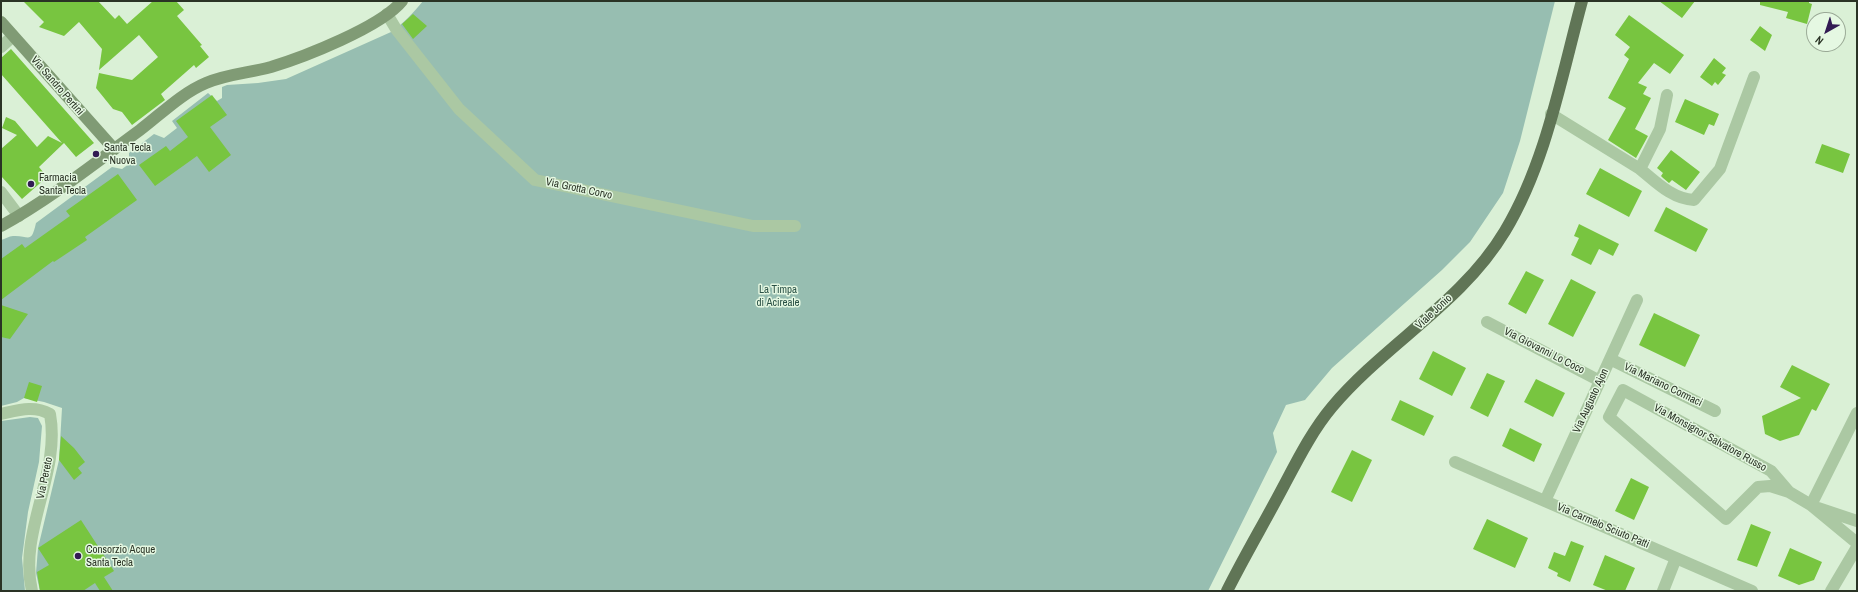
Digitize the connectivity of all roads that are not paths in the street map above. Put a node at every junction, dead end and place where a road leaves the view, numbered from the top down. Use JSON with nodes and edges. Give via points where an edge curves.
{"nodes":[{"id":1,"x":402,"y":1,"type":"edge"},
{"id":2,"x":1582,"y":1,"type":"edge"},
{"id":3,"x":387,"y":14,"type":"junction"},
{"id":4,"x":1,"y":22,"type":"edge"},
{"id":5,"x":13,"y":36,"type":"junction"},
{"id":6,"x":1,"y":47,"type":"edge"},
{"id":7,"x":1754,"y":76,"type":"dead end"},
{"id":8,"x":1667,"y":95,"type":"dead end"},
{"id":9,"x":1551,"y":114,"type":"junction"},
{"id":10,"x":114,"y":150,"type":"junction"},
{"id":11,"x":1640,"y":169,"type":"junction"},
{"id":12,"x":1,"y":192,"type":"edge"},
{"id":13,"x":19,"y":216,"type":"junction"},
{"id":14,"x":1,"y":226,"type":"edge"},
{"id":15,"x":795,"y":226,"type":"dead end"},
{"id":16,"x":1637,"y":300,"type":"dead end"},
{"id":17,"x":1487,"y":322,"type":"dead end"},
{"id":18,"x":1610,"y":359,"type":"junction"},
{"id":19,"x":1600,"y":381,"type":"junction"},
{"id":20,"x":1715,"y":411,"type":"dead end"},
{"id":21,"x":1857,"y":413,"type":"edge"},
{"id":22,"x":1,"y":414,"type":"edge"},
{"id":23,"x":1455,"y":462,"type":"dead end"},
{"id":24,"x":1789,"y":492,"type":"junction"},
{"id":25,"x":1545,"y":501,"type":"junction"},
{"id":26,"x":1811,"y":505,"type":"junction"},
{"id":27,"x":1857,"y":521,"type":"edge"},
{"id":28,"x":1857,"y":543,"type":"edge"},
{"id":29,"x":1857,"y":547,"type":"edge"},
{"id":30,"x":1676,"y":558,"type":"junction"},
{"id":31,"x":32,"y":591,"type":"edge"},
{"id":32,"x":1227,"y":591,"type":"edge"},
{"id":33,"x":1663,"y":591,"type":"edge"},
{"id":34,"x":1752,"y":591,"type":"edge"},
{"id":35,"x":1831,"y":591,"type":"edge"}],
"edges":[{"from":1,"to":3,"type":"street"},
{"from":2,"to":9,"type":"main road","name":"Viale Jonio"},
{"from":3,"to":10,"type":"street","via":[[369,26],[294,60],[220,78],[196,87]]},
{"from":3,"to":15,"type":"street","name":"Via Grotta Corvo","via":[[459,109],[535,180],[753,226]]},
{"from":4,"to":5,"type":"street","name":"Via Sandro Pertini"},
{"from":5,"to":6,"type":"street"},
{"from":5,"to":10,"type":"street","name":"Via Sandro Pertini"},
{"from":7,"to":11,"type":"street","via":[[1720,169],[1694,200],[1683,200],[1672,195]]},
{"from":8,"to":11,"type":"street","via":[[1660,129]]},
{"from":9,"to":11,"type":"street"},
{"from":9,"to":32,"type":"main road","name":"Viale Jonio","via":[[1534,173],[1504,233],[1464,283],[1360,377],[1332,407],[1300,456]]},
{"from":10,"to":13,"type":"street"},
{"from":12,"to":13,"type":"street"},
{"from":13,"to":14,"type":"street"},
{"from":16,"to":18,"type":"street","name":"Via Augusto Ajon"},
{"from":17,"to":19,"type":"street","name":"Via Giovanni Lo Coco"},
{"from":18,"to":19,"type":"street","name":"Via Augusto Ajon"},
{"from":18,"to":20,"type":"street","name":"Via Mariano Cormaci"},
{"from":19,"to":25,"type":"street","name":"Via Augusto Ajon"},
{"from":21,"to":26,"type":"street"},
{"from":22,"to":31,"type":"street","name":"Via Pereto","via":[[31,408],[42,409],[50,414],[52,424],[49,465],[32,535],[28,574]]},
{"from":23,"to":25,"type":"street","name":"Via Carmelo Sciuto Patti"},
{"from":24,"to":24,"type":"street","name":"Via Monsignor Salvatore Russo","via":[[1770,486],[1758,487],[1726,519],[1609,417],[1623,390],[1771,471]]},
{"from":24,"to":26,"type":"street","name":"Via Monsignor Salvatore Russo"},
{"from":25,"to":30,"type":"street","name":"Via Carmelo Sciuto Patti"},
{"from":26,"to":27,"type":"street"},
{"from":26,"to":28,"type":"street"},
{"from":29,"to":35,"type":"street"},
{"from":30,"to":33,"type":"street"},
{"from":30,"to":34,"type":"street","name":"Via Carmelo Sciuto Patti"}]}
